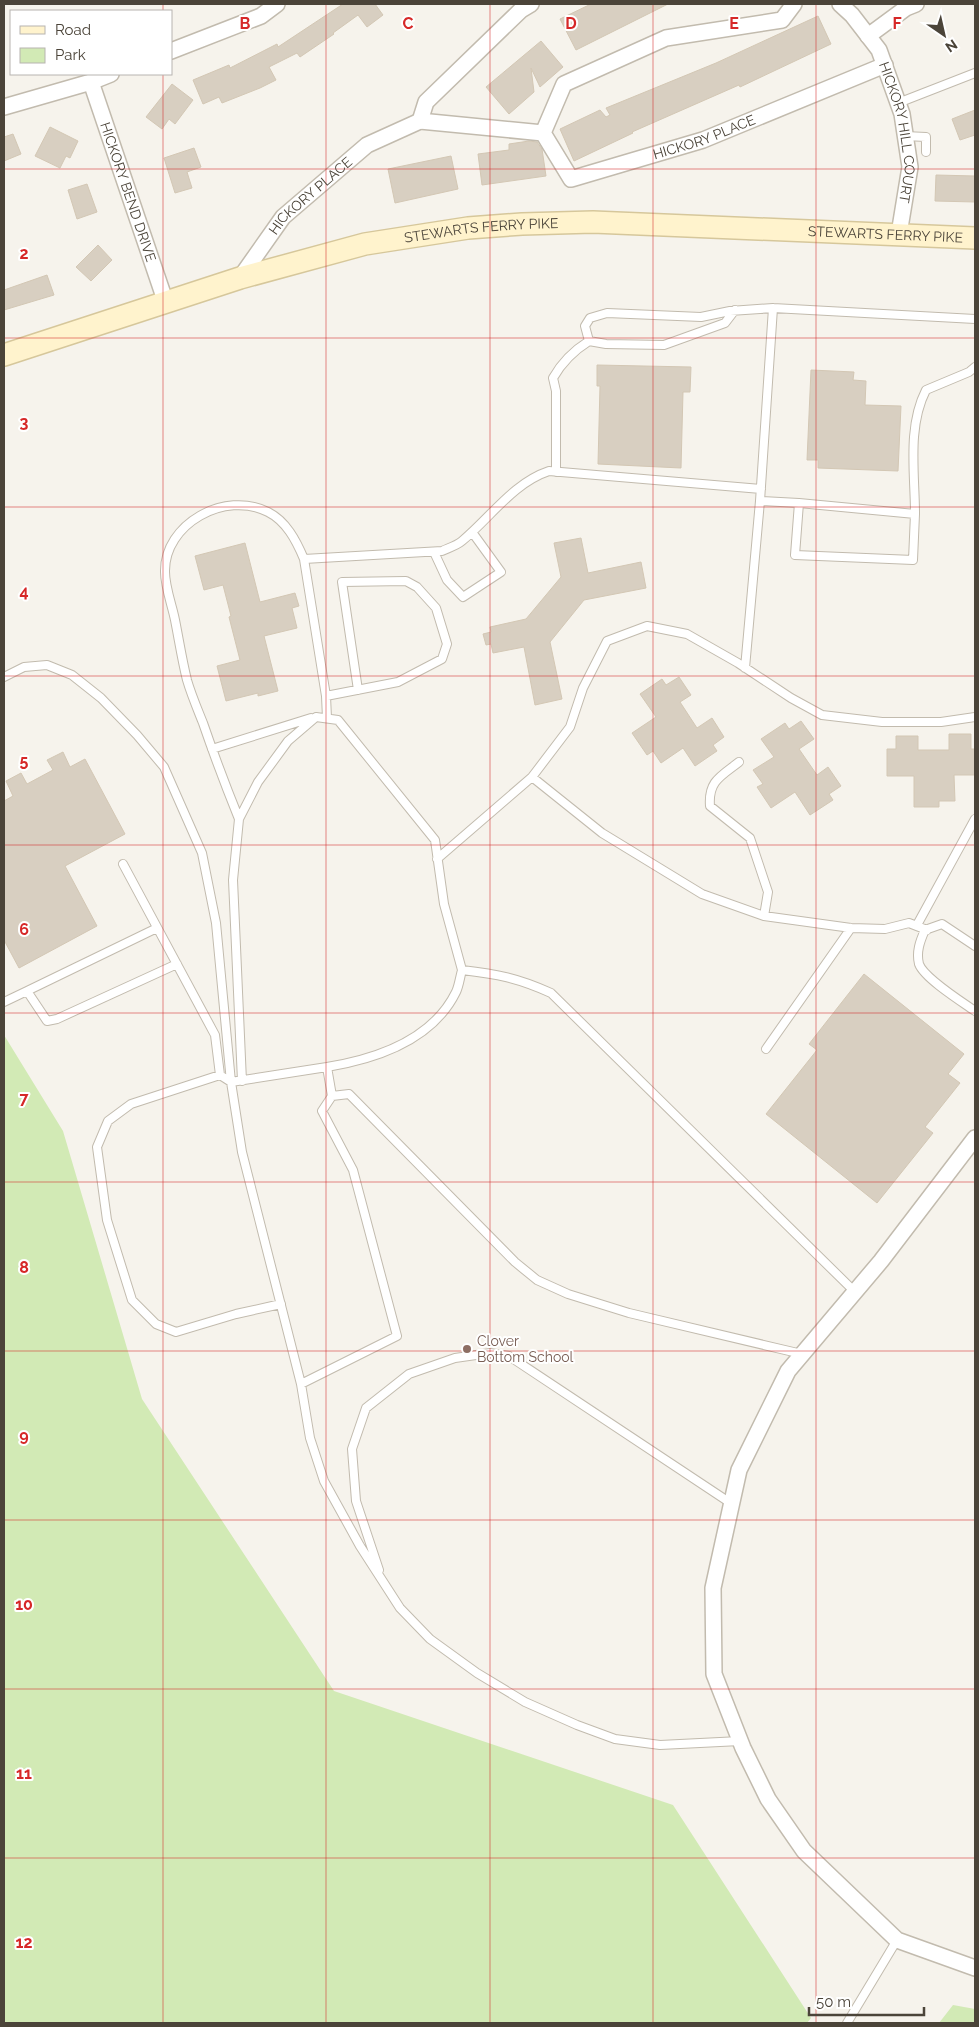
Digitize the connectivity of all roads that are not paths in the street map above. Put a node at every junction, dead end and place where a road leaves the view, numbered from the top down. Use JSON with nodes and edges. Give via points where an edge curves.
{"nodes":[{"id":1,"x":277,"y":4,"type":"edge"},
{"id":2,"x":530,"y":4,"type":"edge"},
{"id":3,"x":794,"y":4,"type":"edge"},
{"id":4,"x":840,"y":4,"type":"edge"},
{"id":5,"x":916,"y":4,"type":"edge"},
{"id":6,"x":868,"y":36,"type":"junction"},
{"id":7,"x":172,"y":51,"type":"edge"},
{"id":8,"x":885,"y":66,"type":"junction"},
{"id":9,"x":975,"y":73,"type":"edge"},
{"id":10,"x":109,"y":75,"type":"edge"},
{"id":11,"x":91,"y":82,"type":"junction"},
{"id":12,"x":898,"y":103,"type":"junction"},
{"id":13,"x":4,"y":107,"type":"edge"},
{"id":14,"x":420,"y":121,"type":"junction"},
{"id":15,"x":543,"y":133,"type":"junction"},
{"id":16,"x":905,"y":136,"type":"junction"},
{"id":17,"x":926,"y":152,"type":"dead end"},
{"id":18,"x":899,"y":234,"type":"junction"},
{"id":19,"x":975,"y":238,"type":"edge"},
{"id":20,"x":240,"y":278,"type":"junction"},
{"id":21,"x":166,"y":302,"type":"junction"},
{"id":22,"x":773,"y":308,"type":"junction"},
{"id":23,"x":735,"y":310,"type":"junction"},
{"id":24,"x":975,"y":319,"type":"edge"},
{"id":25,"x":589,"y":342,"type":"junction"},
{"id":26,"x":4,"y":355,"type":"edge"},
{"id":27,"x":975,"y":367,"type":"edge"},
{"id":28,"x":556,"y":472,"type":"junction"},
{"id":29,"x":761,"y":489,"type":"junction"},
{"id":30,"x":760,"y":501,"type":"junction"},
{"id":31,"x":799,"y":503,"type":"junction"},
{"id":32,"x":915,"y":514,"type":"junction"},
{"id":33,"x":472,"y":532,"type":"junction"},
{"id":34,"x":434,"y":552,"type":"junction"},
{"id":35,"x":304,"y":559,"type":"junction"},
{"id":36,"x":745,"y":668,"type":"junction"},
{"id":37,"x":4,"y":677,"type":"edge"},
{"id":38,"x":358,"y":690,"type":"junction"},
{"id":39,"x":326,"y":696,"type":"junction"},
{"id":40,"x":316,"y":717,"type":"junction"},
{"id":41,"x":975,"y":717,"type":"edge"},
{"id":42,"x":327,"y":718,"type":"junction"},
{"id":43,"x":212,"y":749,"type":"junction"},
{"id":44,"x":739,"y":762,"type":"dead end"},
{"id":45,"x":532,"y":777,"type":"junction"},
{"id":46,"x":239,"y":819,"type":"junction"},
{"id":47,"x":975,"y":819,"type":"edge"},
{"id":48,"x":437,"y":859,"type":"junction"},
{"id":49,"x":123,"y":864,"type":"dead end"},
{"id":50,"x":764,"y":916,"type":"junction"},
{"id":51,"x":917,"y":925,"type":"junction"},
{"id":52,"x":157,"y":928,"type":"junction"},
{"id":53,"x":851,"y":928,"type":"junction"},
{"id":54,"x":927,"y":930,"type":"junction"},
{"id":55,"x":975,"y":946,"type":"edge"},
{"id":56,"x":177,"y":964,"type":"junction"},
{"id":57,"x":462,"y":970,"type":"junction"},
{"id":58,"x":27,"y":992,"type":"junction"},
{"id":59,"x":4,"y":1002,"type":"edge"},
{"id":60,"x":975,"y":1012,"type":"edge"},
{"id":61,"x":766,"y":1049,"type":"dead end"},
{"id":62,"x":327,"y":1067,"type":"junction"},
{"id":63,"x":220,"y":1075,"type":"junction"},
{"id":64,"x":242,"y":1081,"type":"junction"},
{"id":65,"x":231,"y":1082,"type":"junction"},
{"id":66,"x":332,"y":1096,"type":"junction"},
{"id":67,"x":975,"y":1138,"type":"edge"},
{"id":68,"x":854,"y":1292,"type":"junction"},
{"id":69,"x":281,"y":1304,"type":"junction"},
{"id":70,"x":802,"y":1354,"type":"junction"},
{"id":71,"x":301,"y":1384,"type":"junction"},
{"id":72,"x":732,"y":1504,"type":"junction"},
{"id":73,"x":382,"y":1581,"type":"junction"},
{"id":74,"x":740,"y":1742,"type":"junction"},
{"id":75,"x":897,"y":1940,"type":"junction"},
{"id":76,"x":975,"y":1968,"type":"edge"},
{"id":77,"x":847,"y":2023,"type":"edge"}],
"edges":[{"from":1,"to":7,"type":"street","via":[[261,16]]},
{"from":2,"to":14,"type":"street","via":[[426,102]]},
{"from":3,"to":15,"type":"street","via":[[782,20],[666,38],[564,84]]},
{"from":4,"to":6,"type":"street","name":"HICKORY HILL COURT"},
{"from":5,"to":6,"type":"street"},
{"from":6,"to":8,"type":"street","name":"HICKORY HILL COURT","via":[[880,50]]},
{"from":8,"to":12,"type":"street","name":"HICKORY HILL COURT"},
{"from":8,"to":15,"type":"street","name":"HICKORY PLACE","via":[[703,140],[571,179]]},
{"from":9,"to":12,"type":"lane"},
{"from":10,"to":11,"type":"street"},
{"from":11,"to":13,"type":"street"},
{"from":11,"to":21,"type":"street","name":"HICKORY BEND DRIVE"},
{"from":12,"to":16,"type":"street","name":"HICKORY HILL COURT"},
{"from":14,"to":15,"type":"street","name":"HICKORY PLACE"},
{"from":14,"to":20,"type":"street","name":"HICKORY PLACE","via":[[367,144],[299,202],[283,217]]},
{"from":16,"to":17,"type":"lane","via":[[926,137]]},
{"from":16,"to":18,"type":"street","name":"HICKORY HILL COURT","via":[[910,167]]},
{"from":18,"to":19,"type":"main road","name":"STEWARTS FERRY PIKE"},
{"from":18,"to":20,"type":"main road","name":"STEWARTS FERRY PIKE","via":[[593,222],[522,224],[468,228],[365,244]]},
{"from":20,"to":21,"type":"main road","name":"STEWARTS FERRY PIKE"},
{"from":21,"to":26,"type":"main road","name":"STEWARTS FERRY PIKE"},
{"from":22,"to":23,"type":"lane"},
{"from":22,"to":24,"type":"lane"},
{"from":22,"to":29,"type":"lane"},
{"from":23,"to":25,"type":"lane","via":[[725,323],[664,345]]},
{"from":23,"to":25,"type":"lane","via":[[701,317],[607,313],[590,318],[586,326]]},
{"from":25,"to":28,"type":"lane","via":[[574,351],[554,378]]},
{"from":27,"to":32,"type":"lane","via":[[926,390],[919,404],[914,436]]},
{"from":28,"to":29,"type":"lane"},
{"from":28,"to":33,"type":"lane","via":[[536,476]]},
{"from":29,"to":30,"type":"lane"},
{"from":30,"to":31,"type":"lane"},
{"from":30,"to":36,"type":"lane"},
{"from":31,"to":32,"type":"lane"},
{"from":31,"to":32,"type":"lane","via":[[795,554],[913,560]]},
{"from":33,"to":34,"type":"lane","via":[[461,542]]},
{"from":33,"to":34,"type":"lane","via":[[501,572],[463,597],[447,580]]},
{"from":34,"to":35,"type":"lane"},
{"from":35,"to":39,"type":"lane"},
{"from":35,"to":43,"type":"lane","via":[[282,522],[249,506],[228,506],[203,513],[180,532],[167,550],[165,573],[188,681]]},
{"from":36,"to":41,"type":"lane","via":[[822,715],[882,722],[942,722]]},
{"from":36,"to":45,"type":"lane","via":[[679,632],[647,626],[608,642],[583,688],[570,727]]},
{"from":37,"to":65,"type":"lane","via":[[24,667],[47,665],[72,675],[101,698],[164,767],[202,853],[216,923]]},
{"from":38,"to":38,"type":"lane","via":[[398,682],[442,659],[447,644],[436,608],[406,580],[342,582]]},
{"from":38,"to":39,"type":"lane"},
{"from":39,"to":42,"type":"lane"},
{"from":40,"to":42,"type":"lane"},
{"from":40,"to":43,"type":"lane"},
{"from":40,"to":46,"type":"lane","via":[[288,741],[258,782]]},
{"from":42,"to":48,"type":"lane","via":[[338,720],[434,840]]},
{"from":43,"to":46,"type":"lane"},
{"from":44,"to":50,"type":"lane","via":[[714,781],[709,795],[710,806],[750,838],[768,892]]},
{"from":45,"to":48,"type":"lane"},
{"from":45,"to":50,"type":"lane","via":[[602,833],[702,894]]},
{"from":46,"to":64,"type":"lane","via":[[233,880]]},
{"from":47,"to":51,"type":"lane"},
{"from":48,"to":57,"type":"lane","via":[[444,904]]},
{"from":49,"to":52,"type":"lane"},
{"from":50,"to":53,"type":"lane"},
{"from":51,"to":53,"type":"lane","via":[[910,922],[885,929]]},
{"from":51,"to":54,"type":"lane"},
{"from":52,"to":56,"type":"lane"},
{"from":52,"to":58,"type":"lane"},
{"from":53,"to":61,"type":"lane"},
{"from":54,"to":55,"type":"lane","via":[[942,924]]},
{"from":54,"to":60,"type":"lane","via":[[918,943],[919,964],[933,981]]},
{"from":56,"to":58,"type":"lane","via":[[47,1021]]},
{"from":56,"to":63,"type":"lane","via":[[215,1035]]},
{"from":57,"to":62,"type":"lane","via":[[456,992],[441,1014],[422,1032],[393,1050],[358,1062]]},
{"from":57,"to":68,"type":"lane","via":[[516,979],[551,993]]},
{"from":58,"to":59,"type":"lane"},
{"from":62,"to":64,"type":"lane"},
{"from":62,"to":66,"type":"lane"},
{"from":63,"to":65,"type":"lane"},
{"from":63,"to":69,"type":"lane","via":[[131,1104],[108,1121],[97,1147],[107,1220],[132,1300],[156,1324],[176,1332]]},
{"from":64,"to":65,"type":"lane"},
{"from":65,"to":69,"type":"lane","via":[[242,1152]]},
{"from":66,"to":70,"type":"lane","via":[[349,1094],[515,1262],[537,1280],[629,1314]]},
{"from":66,"to":71,"type":"lane","via":[[322,1111],[353,1170],[397,1336]]},
{"from":67,"to":68,"type":"street"},
{"from":68,"to":70,"type":"street"},
{"from":69,"to":71,"type":"lane"},
{"from":70,"to":72,"type":"street","via":[[788,1372],[739,1470]]},
{"from":71,"to":73,"type":"lane","via":[[310,1438],[324,1481]]},
{"from":72,"to":73,"type":"lane","via":[[509,1356],[490,1353],[455,1358],[409,1374],[366,1408],[352,1449],[356,1501]]},
{"from":72,"to":74,"type":"street","via":[[713,1588],[714,1674]]},
{"from":73,"to":74,"type":"lane","via":[[400,1608],[430,1639],[525,1702],[615,1739],[660,1745]]},
{"from":74,"to":75,"type":"street","via":[[768,1799],[804,1851]]},
{"from":75,"to":76,"type":"street"},
{"from":75,"to":77,"type":"lane"}]}
